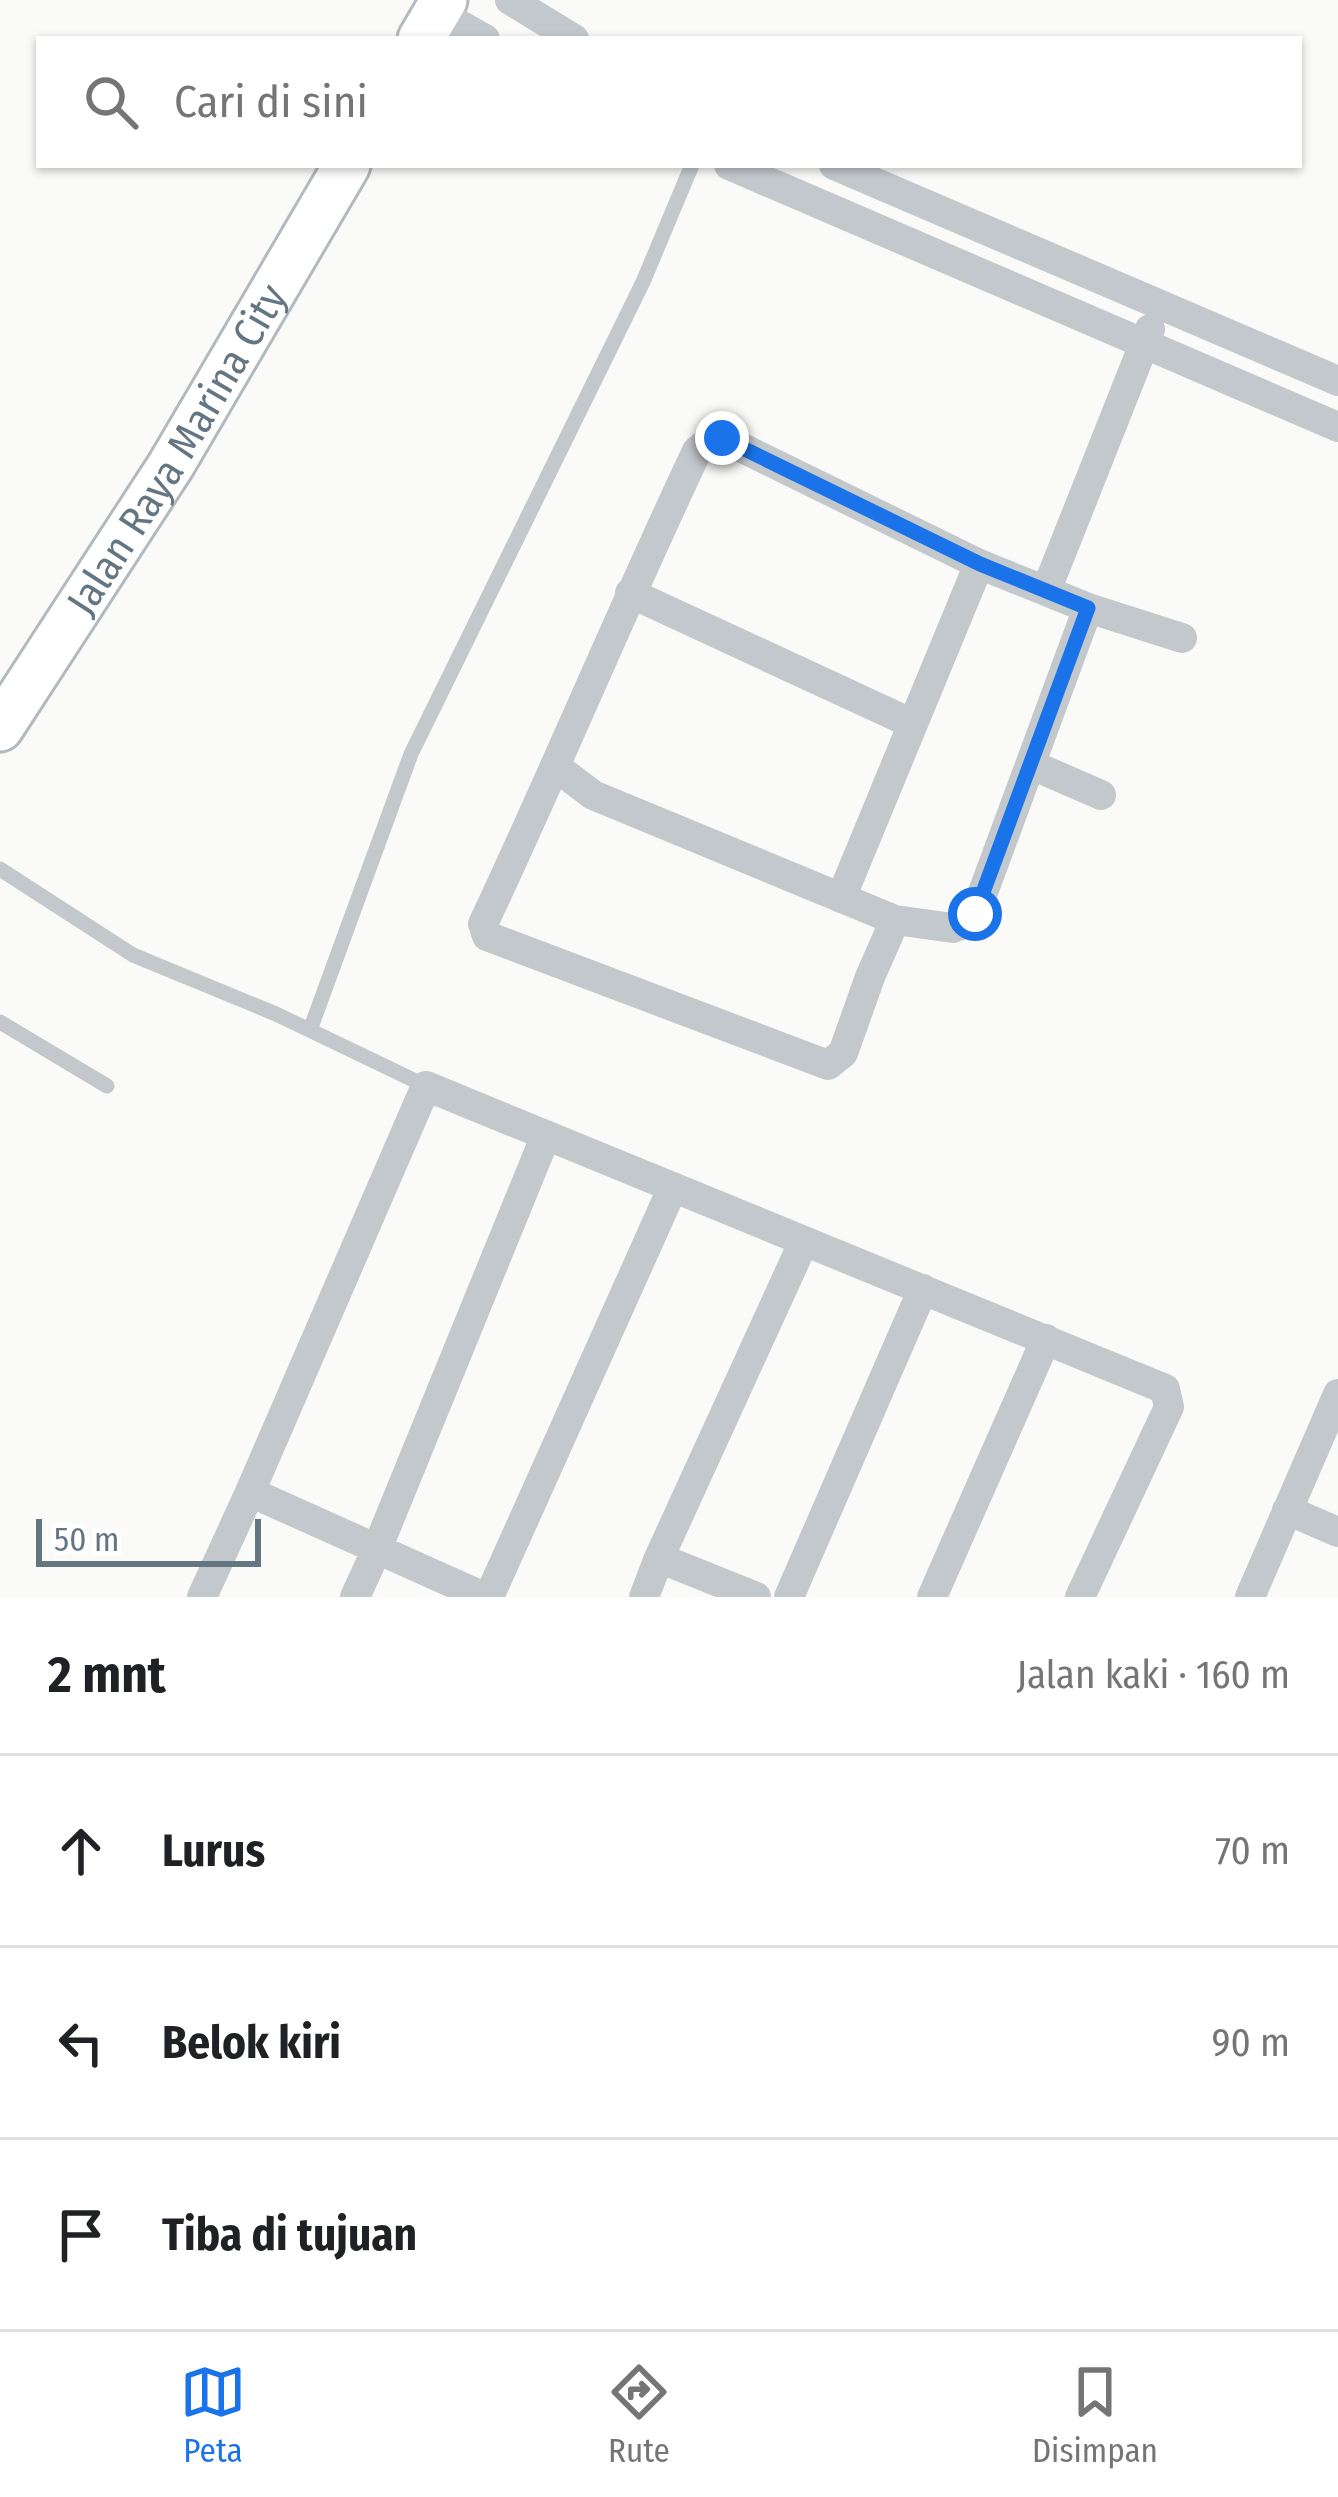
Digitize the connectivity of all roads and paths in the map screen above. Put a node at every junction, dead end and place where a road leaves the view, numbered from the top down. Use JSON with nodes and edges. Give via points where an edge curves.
{"nodes":[{"id":1,"x":510,"y":0,"type":"edge"},
{"id":2,"x":434,"y":17,"type":"edge"},
{"id":3,"x":478,"y":36,"type":"edge"},
{"id":4,"x":569,"y":36,"type":"edge"},
{"id":5,"x":345,"y":168,"type":"edge"},
{"id":6,"x":691,"y":168,"type":"edge"},
{"id":7,"x":736,"y":168,"type":"edge"},
{"id":8,"x":841,"y":168,"type":"edge"},
{"id":9,"x":1159,"y":304,"type":"junction"},
{"id":10,"x":1145,"y":344,"type":"junction"},
{"id":11,"x":1338,"y":381,"type":"edge"},
{"id":12,"x":1338,"y":427,"type":"edge"},
{"id":13,"x":980,"y":564,"type":"junction"},
{"id":14,"x":1046,"y":592,"type":"junction"},
{"id":15,"x":630,"y":593,"type":"junction"},
{"id":16,"x":1088,"y":608,"type":"junction"},
{"id":17,"x":1182,"y":638,"type":"dead end"},
{"id":18,"x":913,"y":724,"type":"junction"},
{"id":19,"x":0,"y":728,"type":"edge"},
{"id":20,"x":1032,"y":765,"type":"junction"},
{"id":21,"x":556,"y":766,"type":"junction"},
{"id":22,"x":1101,"y":795,"type":"dead end"},
{"id":23,"x":0,"y":868,"type":"edge"},
{"id":24,"x":841,"y":898,"type":"junction"},
{"id":25,"x":895,"y":920,"type":"junction"},
{"id":26,"x":0,"y":1022,"type":"edge"},
{"id":27,"x":310,"y":1030,"type":"junction"},
{"id":28,"x":107,"y":1086,"type":"dead end"},
{"id":29,"x":426,"y":1086,"type":"junction"},
{"id":30,"x":546,"y":1135,"type":"junction"},
{"id":31,"x":673,"y":1187,"type":"junction"},
{"id":32,"x":804,"y":1240,"type":"junction"},
{"id":33,"x":923,"y":1289,"type":"junction"},
{"id":34,"x":1046,"y":1340,"type":"junction"},
{"id":35,"x":1338,"y":1394,"type":"edge"},
{"id":36,"x":250,"y":1492,"type":"junction"},
{"id":37,"x":1287,"y":1510,"type":"junction"},
{"id":38,"x":1338,"y":1532,"type":"edge"},
{"id":39,"x":377,"y":1549,"type":"junction"},
{"id":40,"x":659,"y":1558,"type":"junction"},
{"id":41,"x":202,"y":1597,"type":"edge"},
{"id":42,"x":355,"y":1597,"type":"edge"},
{"id":43,"x":486,"y":1597,"type":"edge"},
{"id":44,"x":644,"y":1597,"type":"edge"},
{"id":45,"x":756,"y":1597,"type":"edge"},
{"id":46,"x":789,"y":1597,"type":"edge"},
{"id":47,"x":932,"y":1597,"type":"edge"},
{"id":48,"x":1080,"y":1597,"type":"edge"},
{"id":49,"x":1250,"y":1597,"type":"edge"}],
"edges":[{"from":1,"to":4,"type":"street"},
{"from":2,"to":3,"type":"street"},
{"from":5,"to":19,"type":"main road","name":"Jalan Raya Marina City","via":[[171,465]]},
{"from":6,"to":27,"type":"lane","via":[[643,282],[411,754]]},
{"from":7,"to":10,"type":"street"},
{"from":8,"to":9,"type":"street"},
{"from":9,"to":10,"type":"street"},
{"from":9,"to":11,"type":"street"},
{"from":10,"to":12,"type":"street"},
{"from":10,"to":14,"type":"street"},
{"from":13,"to":14,"type":"street"},
{"from":13,"to":15,"type":"street","via":[[722,438],[697,451]]},
{"from":13,"to":18,"type":"street"},
{"from":14,"to":16,"type":"street"},
{"from":15,"to":18,"type":"street"},
{"from":15,"to":21,"type":"street"},
{"from":16,"to":17,"type":"street"},
{"from":16,"to":20,"type":"street"},
{"from":18,"to":24,"type":"street"},
{"from":20,"to":22,"type":"street"},
{"from":20,"to":25,"type":"street","via":[[975,914],[953,928]]},
{"from":21,"to":24,"type":"street","via":[[593,795]]},
{"from":21,"to":25,"type":"street","via":[[482,923],[487,936],[828,1065],[843,1053]]},
{"from":23,"to":27,"type":"lane","via":[[134,955]]},
{"from":24,"to":25,"type":"street"},
{"from":26,"to":28,"type":"lane"},
{"from":27,"to":29,"type":"lane"},
{"from":29,"to":30,"type":"street"},
{"from":29,"to":36,"type":"street"},
{"from":30,"to":31,"type":"street"},
{"from":30,"to":39,"type":"street"},
{"from":31,"to":32,"type":"street"},
{"from":31,"to":43,"type":"street"},
{"from":32,"to":33,"type":"street"},
{"from":32,"to":40,"type":"street"},
{"from":33,"to":34,"type":"street"},
{"from":33,"to":46,"type":"street"},
{"from":34,"to":47,"type":"street"},
{"from":34,"to":48,"type":"street","via":[[1168,1396]]},
{"from":35,"to":37,"type":"street"},
{"from":36,"to":39,"type":"street"},
{"from":36,"to":41,"type":"street"},
{"from":37,"to":38,"type":"street"},
{"from":37,"to":49,"type":"street"},
{"from":39,"to":42,"type":"street"},
{"from":39,"to":43,"type":"street"},
{"from":40,"to":44,"type":"street"},
{"from":40,"to":45,"type":"street"}]}
